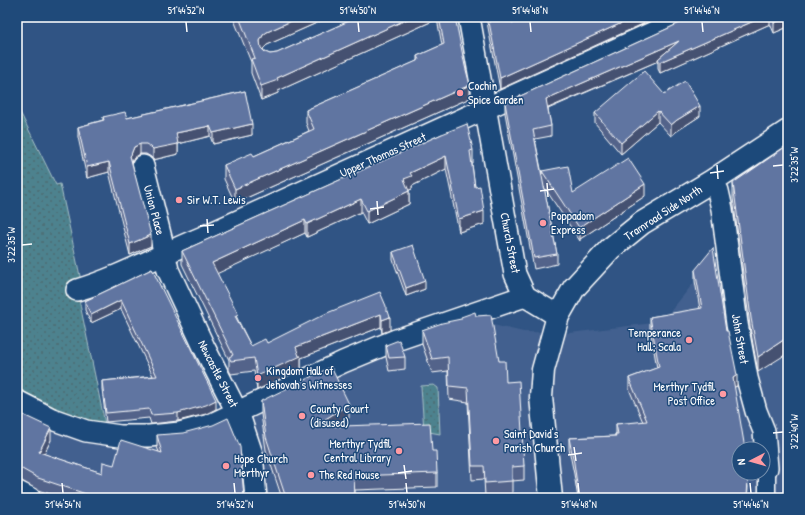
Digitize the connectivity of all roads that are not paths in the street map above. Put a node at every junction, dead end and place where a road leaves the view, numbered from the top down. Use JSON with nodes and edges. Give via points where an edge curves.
{"nodes":[{"id":1,"x":469,"y":17,"type":"edge"},
{"id":2,"x":687,"y":17,"type":"edge"},
{"id":3,"x":485,"y":109,"type":"junction"},
{"id":4,"x":788,"y":131,"type":"edge"},
{"id":5,"x":143,"y":166,"type":"dead end"},
{"id":6,"x":712,"y":181,"type":"junction"},
{"id":7,"x":165,"y":254,"type":"junction"},
{"id":8,"x":77,"y":290,"type":"dead end"},
{"id":9,"x":525,"y":296,"type":"junction"},
{"id":10,"x":558,"y":316,"type":"junction"},
{"id":11,"x":17,"y":401,"type":"edge"},
{"id":12,"x":238,"y":413,"type":"junction"},
{"id":13,"x":765,"y":441,"type":"edge"},
{"id":14,"x":767,"y":481,"type":"edge"},
{"id":15,"x":17,"y":492,"type":"edge"},
{"id":16,"x":29,"y":498,"type":"edge"},
{"id":17,"x":256,"y":498,"type":"edge"},
{"id":18,"x":552,"y":498,"type":"edge"},
{"id":19,"x":767,"y":498,"type":"edge"}],
"edges":[{"from":1,"to":3,"type":"street","name":"Church Street"},
{"from":2,"to":3,"type":"street","name":"Upper Thomas Street"},
{"from":3,"to":7,"type":"street","name":"Upper Thomas Street"},
{"from":3,"to":9,"type":"street","name":"Church Street","via":[[515,274]]},
{"from":4,"to":6,"type":"street","name":"Tramroad Side North"},
{"from":5,"to":7,"type":"street","name":"Union Place"},
{"from":6,"to":10,"type":"street","name":"Tramroad Side North","via":[[642,223],[610,249],[574,288]]},
{"from":6,"to":13,"type":"street","name":"John Street","via":[[718,191],[722,209],[747,378]]},
{"from":7,"to":8,"type":"street","name":"Upper Thomas Street","via":[[102,282]]},
{"from":7,"to":12,"type":"street","name":"Newcastle Street","via":[[168,270]]},
{"from":9,"to":10,"type":"street"},
{"from":9,"to":12,"type":"street","via":[[396,340],[343,362]]},
{"from":10,"to":18,"type":"street","via":[[543,370],[541,397]]},
{"from":11,"to":12,"type":"street","via":[[59,422],[86,431],[120,436],[180,434],[210,426]]},
{"from":12,"to":17,"type":"street","name":"Newcastle Street","via":[[252,454]]},
{"from":14,"to":19,"type":"street","name":"John Street"},
{"from":15,"to":16,"type":"street"}]}
